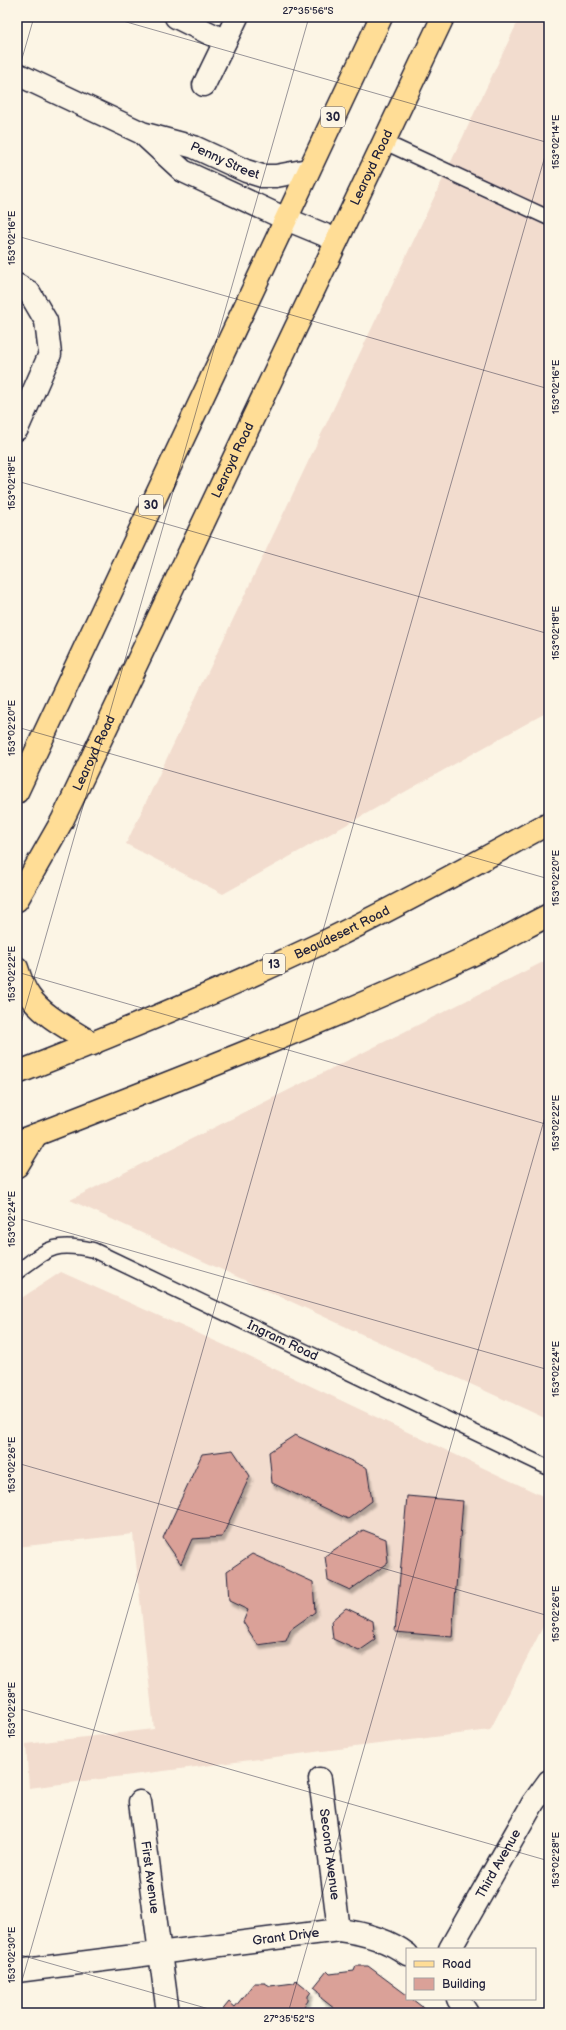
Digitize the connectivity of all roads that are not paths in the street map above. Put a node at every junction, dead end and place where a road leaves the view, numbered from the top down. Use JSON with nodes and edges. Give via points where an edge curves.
{"nodes":[{"id":1,"x":176,"y":17,"type":"edge"},
{"id":2,"x":237,"y":17,"type":"edge"},
{"id":3,"x":381,"y":17,"type":"edge"},
{"id":4,"x":443,"y":17,"type":"edge"},
{"id":5,"x":225,"y":41,"type":"junction"},
{"id":6,"x":17,"y":74,"type":"edge"},
{"id":7,"x":204,"y":85,"type":"dead end"},
{"id":8,"x":142,"y":133,"type":"junction"},
{"id":9,"x":384,"y":142,"type":"junction"},
{"id":10,"x":308,"y":170,"type":"junction"},
{"id":11,"x":549,"y":218,"type":"edge"},
{"id":12,"x":286,"y":219,"type":"junction"},
{"id":13,"x":337,"y":240,"type":"junction"},
{"id":14,"x":17,"y":285,"type":"edge"},
{"id":15,"x":17,"y":429,"type":"edge"},
{"id":16,"x":17,"y":792,"type":"edge"},
{"id":17,"x":549,"y":823,"type":"edge"},
{"id":18,"x":17,"y":900,"type":"edge"},
{"id":19,"x":549,"y":915,"type":"edge"},
{"id":20,"x":17,"y":968,"type":"edge"},
{"id":21,"x":93,"y":1044,"type":"junction"},
{"id":22,"x":17,"y":1073,"type":"edge"},
{"id":23,"x":26,"y":1138,"type":"edge"},
{"id":24,"x":17,"y":1166,"type":"edge"},
{"id":25,"x":17,"y":1272,"type":"edge"},
{"id":26,"x":549,"y":1468,"type":"edge"},
{"id":27,"x":320,"y":1779,"type":"dead end"},
{"id":28,"x":549,"y":1781,"type":"edge"},
{"id":29,"x":140,"y":1802,"type":"dead end"},
{"id":30,"x":339,"y":1930,"type":"junction"},
{"id":31,"x":451,"y":1948,"type":"edge"},
{"id":32,"x":160,"y":1953,"type":"junction"},
{"id":33,"x":406,"y":1953,"type":"edge"},
{"id":34,"x":17,"y":1971,"type":"edge"},
{"id":35,"x":459,"y":2000,"type":"edge"},
{"id":36,"x":168,"y":2013,"type":"edge"},
{"id":37,"x":467,"y":2013,"type":"edge"}],
"edges":[{"from":1,"to":5,"type":"street"},
{"from":2,"to":5,"type":"street"},
{"from":3,"to":10,"type":"main road","number":"30"},
{"from":4,"to":9,"type":"main road","name":"Learoyd Road"},
{"from":5,"to":7,"type":"street"},
{"from":6,"to":8,"type":"street","name":"Penny Street"},
{"from":8,"to":10,"type":"street","name":"Penny Street","via":[[194,147],[246,172],[262,176]]},
{"from":8,"to":12,"type":"street","name":"Penny Street","via":[[183,171]]},
{"from":9,"to":11,"type":"lane"},
{"from":9,"to":13,"type":"main road","name":"Learoyd Road"},
{"from":10,"to":12,"type":"main road","number":"30"},
{"from":12,"to":13,"type":"street","name":"Penny Street"},
{"from":12,"to":16,"type":"main road","number":"30"},
{"from":13,"to":18,"type":"main road","name":"Learoyd Road","via":[[65,813]]},
{"from":14,"to":15,"type":"street","via":[[29,292],[46,321],[50,354]]},
{"from":17,"to":21,"type":"main road","name":"Beaudesert Road","number":"13","via":[[451,877],[323,942]]},
{"from":19,"to":23,"type":"main road","via":[[466,957],[372,998],[237,1055]]},
{"from":20,"to":21,"type":"main road","via":[[22,983],[34,1002],[43,1011]]},
{"from":21,"to":22,"type":"main road","name":"Beaudesert Road","number":"13"},
{"from":23,"to":24,"type":"main road"},
{"from":25,"to":26,"type":"lane","name":"Ingram Road","via":[[56,1246],[72,1245],[93,1250]]},
{"from":27,"to":30,"type":"street","name":"Second Avenue"},
{"from":28,"to":31,"type":"street","name":"Third Avenue","via":[[533,1803]]},
{"from":29,"to":32,"type":"street","name":"First Avenue"},
{"from":30,"to":32,"type":"street","name":"Grant Drive"},
{"from":30,"to":33,"type":"street","name":"Grant Drive","via":[[374,1937]]},
{"from":32,"to":34,"type":"street","name":"Grant Drive"},
{"from":32,"to":36,"type":"street"},
{"from":35,"to":37,"type":"street"}]}
